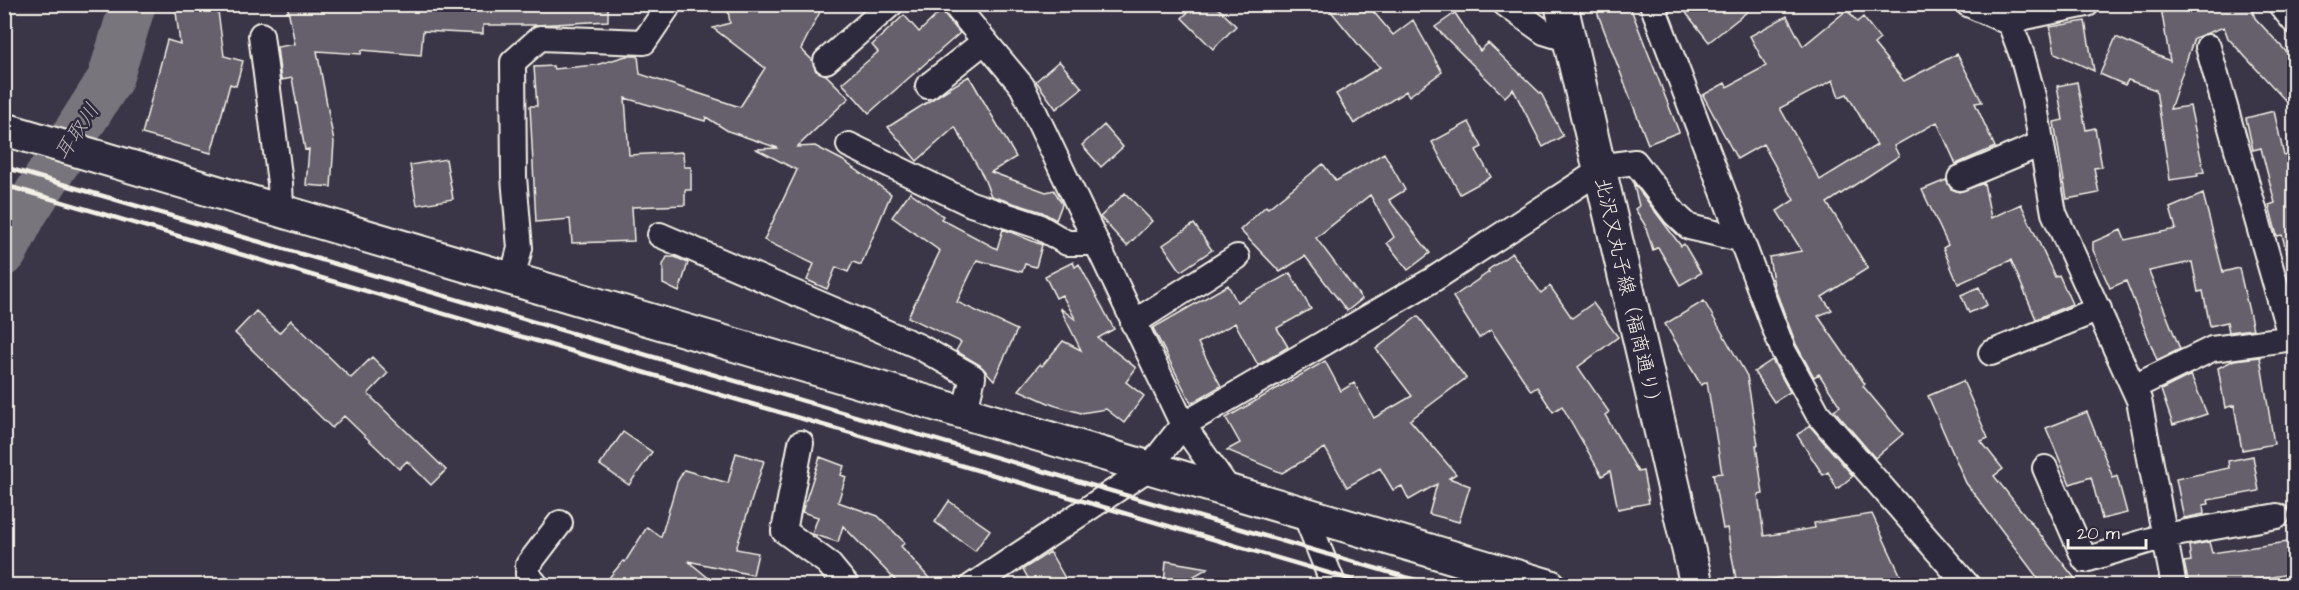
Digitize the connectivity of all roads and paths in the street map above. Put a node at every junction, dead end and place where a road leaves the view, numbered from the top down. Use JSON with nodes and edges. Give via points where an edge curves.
{"nodes":[{"id":1,"x":891,"y":4,"type":"edge"},
{"id":2,"x":954,"y":4,"type":"edge"},
{"id":3,"x":1505,"y":4,"type":"edge"},
{"id":4,"x":1561,"y":4,"type":"edge"},
{"id":5,"x":1652,"y":4,"type":"edge"},
{"id":6,"x":1968,"y":4,"type":"edge"},
{"id":7,"x":2087,"y":4,"type":"edge"},
{"id":8,"x":2280,"y":4,"type":"edge"},
{"id":9,"x":667,"y":8,"type":"dead end"},
{"id":10,"x":2295,"y":21,"type":"edge"},
{"id":11,"x":2010,"y":23,"type":"junction"},
{"id":12,"x":261,"y":35,"type":"dead end"},
{"id":13,"x":1567,"y":39,"type":"junction"},
{"id":14,"x":985,"y":41,"type":"junction"},
{"id":15,"x":2208,"y":47,"type":"dead end"},
{"id":16,"x":826,"y":61,"type":"dead end"},
{"id":17,"x":928,"y":86,"type":"dead end"},
{"id":18,"x":4,"y":129,"type":"edge"},
{"id":19,"x":2041,"y":144,"type":"junction"},
{"id":20,"x":849,"y":145,"type":"dead end"},
{"id":21,"x":1598,"y":169,"type":"junction"},
{"id":22,"x":1960,"y":178,"type":"dead end"},
{"id":23,"x":281,"y":210,"type":"junction"},
{"id":24,"x":660,"y":235,"type":"dead end"},
{"id":25,"x":1740,"y":239,"type":"junction"},
{"id":26,"x":1095,"y":243,"type":"junction"},
{"id":27,"x":1237,"y":257,"type":"dead end"},
{"id":28,"x":512,"y":279,"type":"junction"},
{"id":29,"x":2099,"y":309,"type":"junction"},
{"id":30,"x":1133,"y":323,"type":"junction"},
{"id":31,"x":2293,"y":338,"type":"edge"},
{"id":32,"x":1991,"y":353,"type":"dead end"},
{"id":33,"x":2134,"y":387,"type":"junction"},
{"id":34,"x":964,"y":413,"type":"junction"},
{"id":35,"x":1183,"y":425,"type":"junction"},
{"id":36,"x":801,"y":443,"type":"dead end"},
{"id":37,"x":1149,"y":468,"type":"junction"},
{"id":38,"x":2045,"y":468,"type":"dead end"},
{"id":39,"x":1231,"y":493,"type":"junction"},
{"id":40,"x":1305,"y":514,"type":"junction"},
{"id":41,"x":2277,"y":516,"type":"dead end"},
{"id":42,"x":560,"y":523,"type":"dead end"},
{"id":43,"x":2164,"y":536,"type":"junction"},
{"id":44,"x":537,"y":585,"type":"edge"},
{"id":45,"x":847,"y":585,"type":"edge"},
{"id":46,"x":972,"y":585,"type":"edge"},
{"id":47,"x":1334,"y":585,"type":"edge"},
{"id":48,"x":1550,"y":585,"type":"edge"},
{"id":49,"x":1697,"y":585,"type":"edge"},
{"id":50,"x":1968,"y":585,"type":"edge"},
{"id":51,"x":2174,"y":585,"type":"edge"}],
"edges":[{"from":1,"to":16,"type":"street"},
{"from":2,"to":14,"type":"street"},
{"from":3,"to":13,"type":"street","via":[[1544,32]]},
{"from":4,"to":13,"type":"street","name":"北沢又丸子線（福商通り）"},
{"from":5,"to":25,"type":"street"},
{"from":6,"to":11,"type":"street"},
{"from":7,"to":11,"type":"street"},
{"from":8,"to":10,"type":"street"},
{"from":9,"to":28,"type":"street","via":[[644,42],[540,38],[513,62],[514,177],[520,248]]},
{"from":11,"to":19,"type":"street","via":[[2022,55]]},
{"from":12,"to":23,"type":"street"},
{"from":13,"to":21,"type":"street","name":"北沢又丸子線（福商通り）"},
{"from":14,"to":17,"type":"street"},
{"from":14,"to":26,"type":"street","via":[[1022,86]]},
{"from":15,"to":31,"type":"street"},
{"from":18,"to":23,"type":"street"},
{"from":19,"to":22,"type":"street"},
{"from":19,"to":29,"type":"street","via":[[2054,213]]},
{"from":20,"to":26,"type":"street","via":[[971,204],[1038,226],[1067,243]]},
{"from":21,"to":25,"type":"street","via":[[1635,162],[1689,227]]},
{"from":21,"to":35,"type":"street","via":[[1434,279]]},
{"from":21,"to":49,"type":"street","name":"北沢又丸子線（福商通り）"},
{"from":23,"to":28,"type":"street"},
{"from":24,"to":34,"type":"street","via":[[918,346],[973,377]]},
{"from":25,"to":50,"type":"street","via":[[1782,350],[1818,414]]},
{"from":26,"to":30,"type":"street"},
{"from":27,"to":30,"type":"street"},
{"from":28,"to":34,"type":"street"},
{"from":29,"to":32,"type":"street"},
{"from":29,"to":33,"type":"street"},
{"from":30,"to":35,"type":"street"},
{"from":31,"to":33,"type":"street","via":[[2212,349]]},
{"from":33,"to":43,"type":"street"},
{"from":34,"to":37,"type":"street"},
{"from":35,"to":37,"type":"street"},
{"from":35,"to":39,"type":"street"},
{"from":36,"to":45,"type":"street","via":[[784,531],[828,563]]},
{"from":37,"to":39,"type":"street"},
{"from":37,"to":46,"type":"street"},
{"from":38,"to":43,"type":"street","via":[[2085,560]]},
{"from":39,"to":40,"type":"street"},
{"from":40,"to":47,"type":"street"},
{"from":40,"to":48,"type":"street"},
{"from":41,"to":43,"type":"street"},
{"from":42,"to":44,"type":"street","via":[[528,565],[528,575]]},
{"from":43,"to":51,"type":"street"}]}
